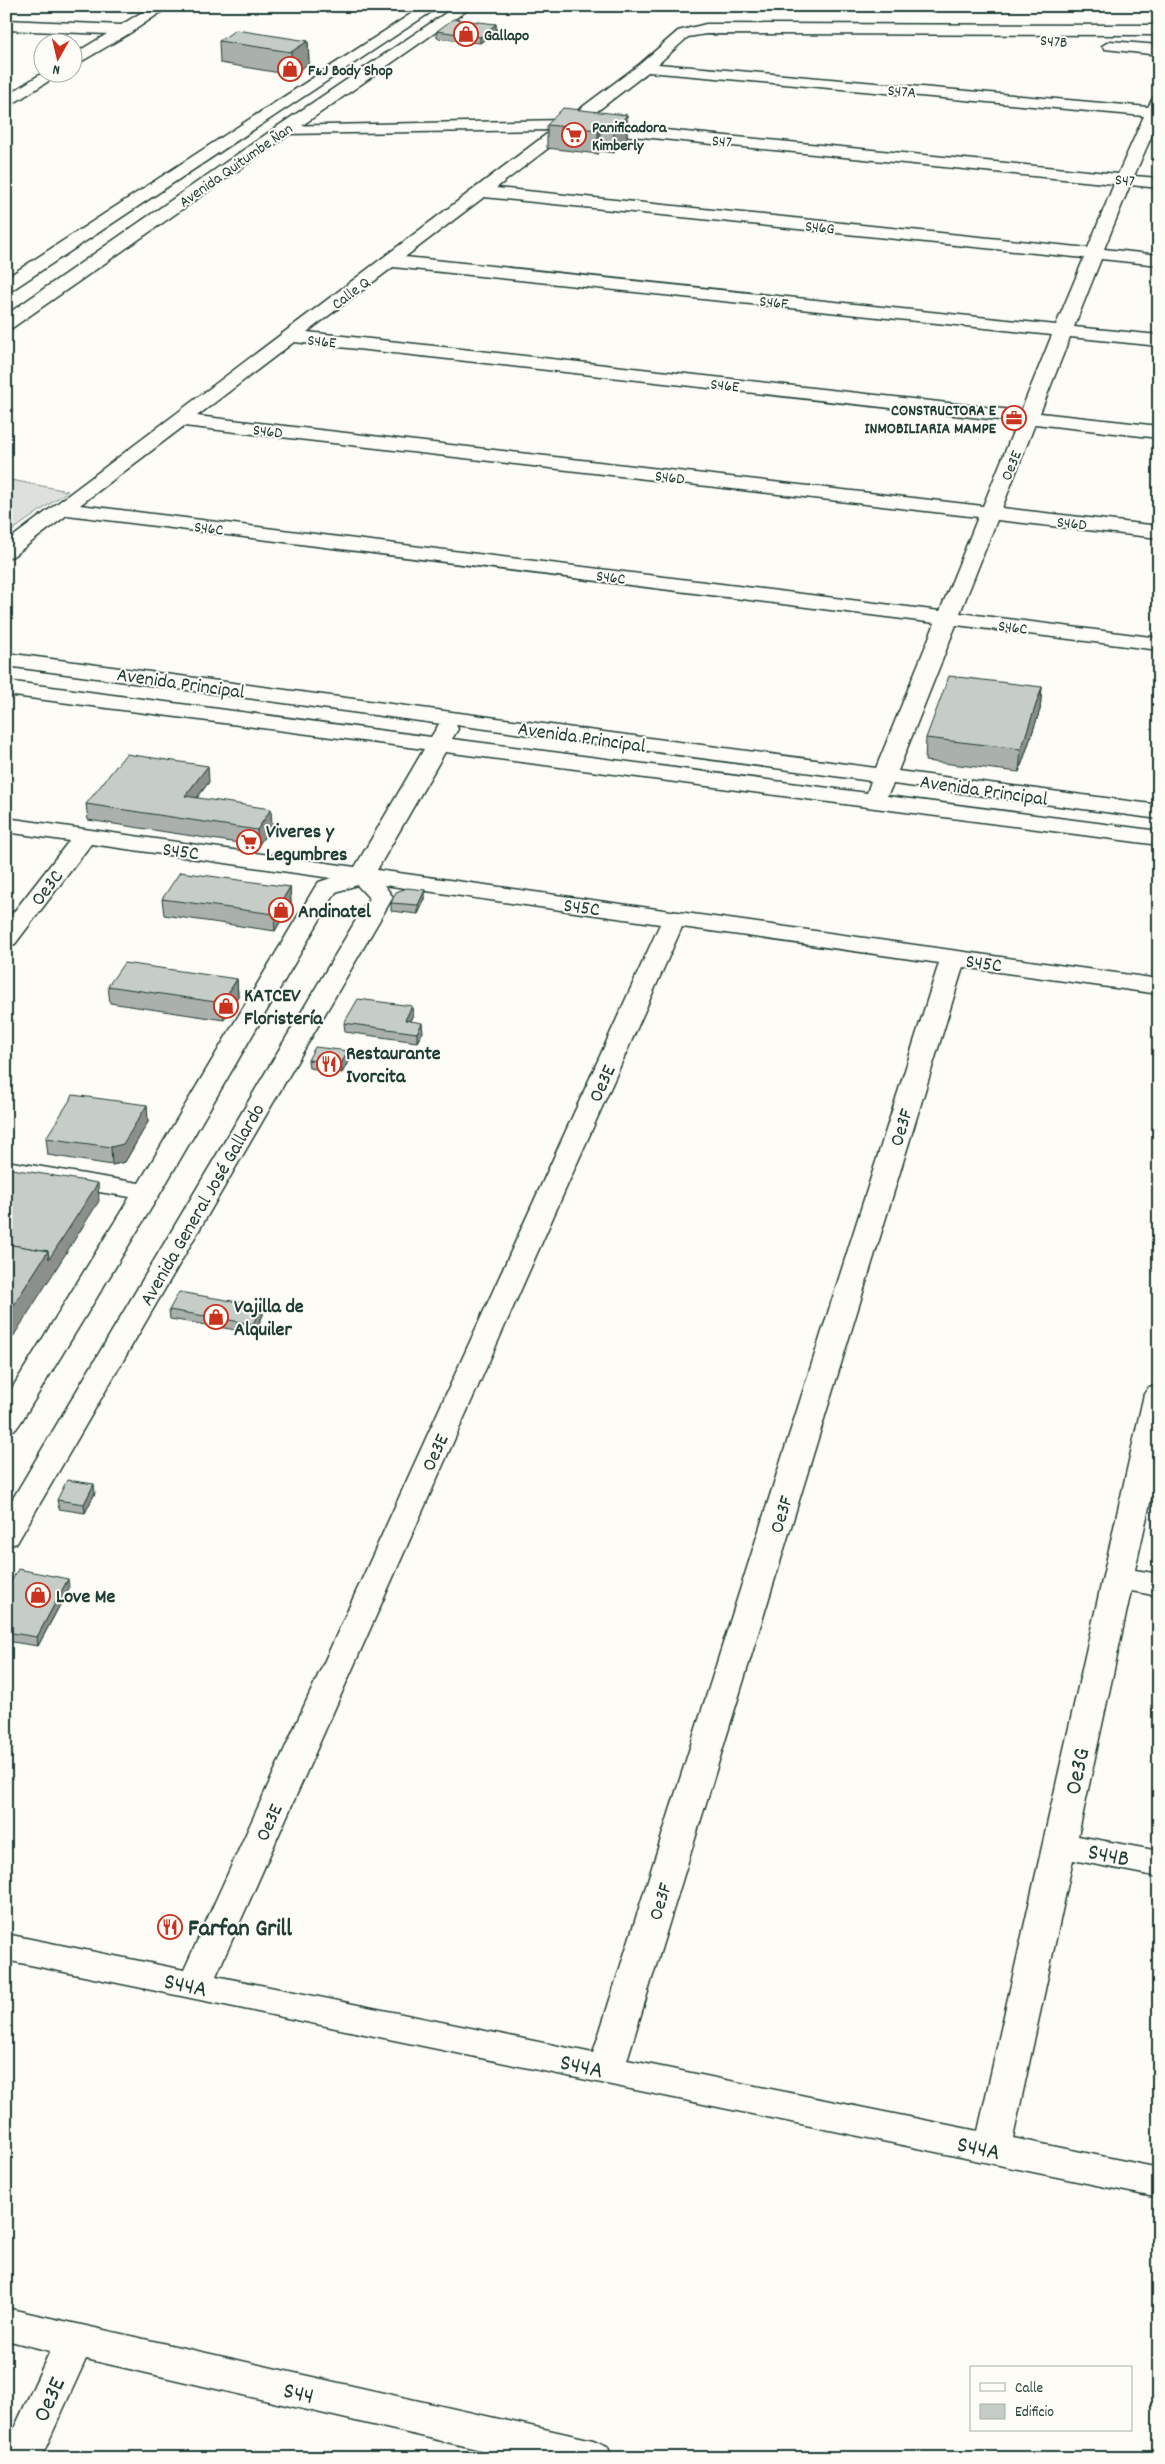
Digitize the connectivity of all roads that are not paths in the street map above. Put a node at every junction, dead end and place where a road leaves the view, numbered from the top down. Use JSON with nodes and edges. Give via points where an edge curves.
{"nodes":[{"id":1,"x":163,"y":6,"type":"edge"},
{"id":2,"x":433,"y":6,"type":"edge"},
{"id":3,"x":466,"y":6,"type":"edge"},
{"id":4,"x":6,"y":25,"type":"edge"},
{"id":5,"x":125,"y":30,"type":"junction"},
{"id":6,"x":1159,"y":30,"type":"edge"},
{"id":7,"x":950,"y":31,"type":"junction"},
{"id":8,"x":1159,"y":50,"type":"edge"},
{"id":9,"x":82,"y":56,"type":"edge"},
{"id":10,"x":646,"y":68,"type":"junction"},
{"id":11,"x":38,"y":82,"type":"edge"},
{"id":12,"x":11,"y":97,"type":"edge"},
{"id":13,"x":1157,"y":109,"type":"edge"},
{"id":14,"x":569,"y":125,"type":"junction"},
{"id":15,"x":284,"y":129,"type":"junction"},
{"id":16,"x":1124,"y":179,"type":"junction"},
{"id":17,"x":1159,"y":182,"type":"edge"},
{"id":18,"x":481,"y":192,"type":"junction"},
{"id":19,"x":1094,"y":253,"type":"junction"},
{"id":20,"x":1159,"y":260,"type":"edge"},
{"id":21,"x":390,"y":262,"type":"junction"},
{"id":22,"x":6,"y":286,"type":"edge"},
{"id":23,"x":6,"y":324,"type":"edge"},
{"id":24,"x":1063,"y":331,"type":"junction"},
{"id":25,"x":291,"y":336,"type":"junction"},
{"id":26,"x":1159,"y":341,"type":"edge"},
{"id":27,"x":1029,"y":418,"type":"junction"},
{"id":28,"x":181,"y":420,"type":"junction"},
{"id":29,"x":1159,"y":432,"type":"edge"},
{"id":30,"x":63,"y":509,"type":"junction"},
{"id":31,"x":991,"y":513,"type":"junction"},
{"id":32,"x":1159,"y":532,"type":"edge"},
{"id":33,"x":6,"y":552,"type":"edge"},
{"id":34,"x":949,"y":618,"type":"junction"},
{"id":35,"x":1159,"y":644,"type":"edge"},
{"id":36,"x":6,"y":659,"type":"edge"},
{"id":37,"x":6,"y":688,"type":"edge"},
{"id":38,"x":454,"y":719,"type":"junction"},
{"id":39,"x":439,"y":743,"type":"junction"},
{"id":40,"x":885,"y":776,"type":"junction"},
{"id":41,"x":874,"y":801,"type":"junction"},
{"id":42,"x":1159,"y":812,"type":"edge"},
{"id":43,"x":6,"y":825,"type":"edge"},
{"id":44,"x":85,"y":836,"type":"junction"},
{"id":45,"x":1159,"y":838,"type":"edge"},
{"id":46,"x":362,"y":875,"type":"junction"},
{"id":47,"x":674,"y":919,"type":"junction"},
{"id":48,"x":6,"y":939,"type":"edge"},
{"id":49,"x":953,"y":958,"type":"junction"},
{"id":50,"x":1159,"y":987,"type":"edge"},
{"id":51,"x":6,"y":1169,"type":"edge"},
{"id":52,"x":147,"y":1192,"type":"junction"},
{"id":53,"x":15,"y":1392,"type":"edge"},
{"id":54,"x":1159,"y":1394,"type":"edge"},
{"id":55,"x":6,"y":1422,"type":"edge"},
{"id":56,"x":6,"y":1536,"type":"edge"},
{"id":57,"x":1118,"y":1578,"type":"junction"},
{"id":58,"x":1159,"y":1586,"type":"edge"},
{"id":59,"x":1060,"y":1845,"type":"junction"},
{"id":60,"x":1159,"y":1864,"type":"edge"},
{"id":61,"x":6,"y":1947,"type":"edge"},
{"id":62,"x":194,"y":1986,"type":"junction"},
{"id":63,"x":606,"y":2070,"type":"junction"},
{"id":64,"x":992,"y":2149,"type":"junction"},
{"id":65,"x":1159,"y":2183,"type":"edge"},
{"id":66,"x":6,"y":2324,"type":"edge"},
{"id":67,"x":74,"y":2341,"type":"junction"},
{"id":68,"x":22,"y":2458,"type":"edge"},
{"id":69,"x":593,"y":2458,"type":"edge"}],
"edges":[{"from":1,"to":5,"type":"street"},
{"from":2,"to":22,"type":"street","name":"Avenida Quitumbe Ñan"},
{"from":3,"to":15,"type":"street","name":"Avenida Quitumbe Ñan"},
{"from":4,"to":5,"type":"street"},
{"from":5,"to":9,"type":"street"},
{"from":6,"to":7,"type":"street"},
{"from":7,"to":8,"type":"street","name":"S47B"},
{"from":7,"to":10,"type":"street","name":"Calle Q","via":[[692,30],[683,34]]},
{"from":10,"to":13,"type":"street","name":"S47A"},
{"from":10,"to":14,"type":"street","name":"Calle Q"},
{"from":11,"to":12,"type":"street"},
{"from":13,"to":16,"type":"street","name":"Oe3E"},
{"from":14,"to":15,"type":"street","name":"S47"},
{"from":14,"to":16,"type":"street","name":"S47"},
{"from":14,"to":18,"type":"street","name":"Calle Q"},
{"from":15,"to":23,"type":"street","name":"Avenida Quitumbe Ñan"},
{"from":16,"to":17,"type":"street","name":"S47"},
{"from":16,"to":19,"type":"street","name":"Oe3E"},
{"from":18,"to":19,"type":"street","name":"S46G"},
{"from":18,"to":21,"type":"street","name":"Calle Q"},
{"from":19,"to":20,"type":"street","name":"S46G"},
{"from":19,"to":24,"type":"street","name":"Oe3E"},
{"from":21,"to":24,"type":"street","name":"S46F"},
{"from":21,"to":25,"type":"street","name":"Calle Q"},
{"from":24,"to":26,"type":"street","name":"S46F"},
{"from":24,"to":27,"type":"street","name":"Oe3E"},
{"from":25,"to":27,"type":"street","name":"S46E"},
{"from":25,"to":28,"type":"street","name":"Calle Q"},
{"from":27,"to":29,"type":"street","name":"S46E"},
{"from":27,"to":31,"type":"street","name":"Oe3E"},
{"from":28,"to":30,"type":"street","name":"Calle Q"},
{"from":28,"to":31,"type":"street","name":"S46D"},
{"from":30,"to":33,"type":"street","name":"Calle Q"},
{"from":30,"to":34,"type":"street","name":"S46C"},
{"from":31,"to":32,"type":"street","name":"S46D"},
{"from":31,"to":34,"type":"street","name":"Oe3E"},
{"from":34,"to":35,"type":"street","name":"S46C"},
{"from":34,"to":40,"type":"street","name":"Oe3E"},
{"from":36,"to":38,"type":"street","name":"Avenida Principal"},
{"from":37,"to":39,"type":"street","name":"Avenida Principal"},
{"from":38,"to":39,"type":"street"},
{"from":38,"to":40,"type":"street","name":"Avenida Principal"},
{"from":39,"to":41,"type":"street","name":"Avenida Principal"},
{"from":39,"to":46,"type":"street"},
{"from":40,"to":41,"type":"street","name":"Oe3E"},
{"from":40,"to":42,"type":"street","name":"Avenida Principal"},
{"from":41,"to":45,"type":"street","name":"Avenida Principal"},
{"from":43,"to":44,"type":"street","name":"S45C"},
{"from":44,"to":46,"type":"street","name":"S45C"},
{"from":44,"to":48,"type":"street","name":"Oe3C"},
{"from":46,"to":47,"type":"street","name":"S45C"},
{"from":46,"to":52,"type":"street","via":[[327,887]]},
{"from":46,"to":56,"type":"street","name":"Avenida General José Gallardo","via":[[381,897]]},
{"from":47,"to":49,"type":"street","name":"S45C"},
{"from":47,"to":62,"type":"street","name":"Oe3E"},
{"from":49,"to":50,"type":"street","name":"S45C"},
{"from":49,"to":63,"type":"street","name":"Oe3F"},
{"from":51,"to":52,"type":"street"},
{"from":52,"to":53,"type":"street"},
{"from":53,"to":55,"type":"street"},
{"from":54,"to":57,"type":"street","name":"Oe3G"},
{"from":57,"to":58,"type":"street"},
{"from":57,"to":59,"type":"street","name":"Oe3G"},
{"from":59,"to":60,"type":"street","name":"S44B"},
{"from":59,"to":64,"type":"street","name":"Oe3G"},
{"from":61,"to":62,"type":"street","name":"S44A"},
{"from":62,"to":63,"type":"street","name":"S44A"},
{"from":63,"to":64,"type":"street","name":"S44A"},
{"from":64,"to":65,"type":"street","name":"S44A"},
{"from":66,"to":67,"type":"street","name":"S44"},
{"from":67,"to":68,"type":"street","name":"Oe3E"},
{"from":67,"to":69,"type":"street","name":"S44"}]}
